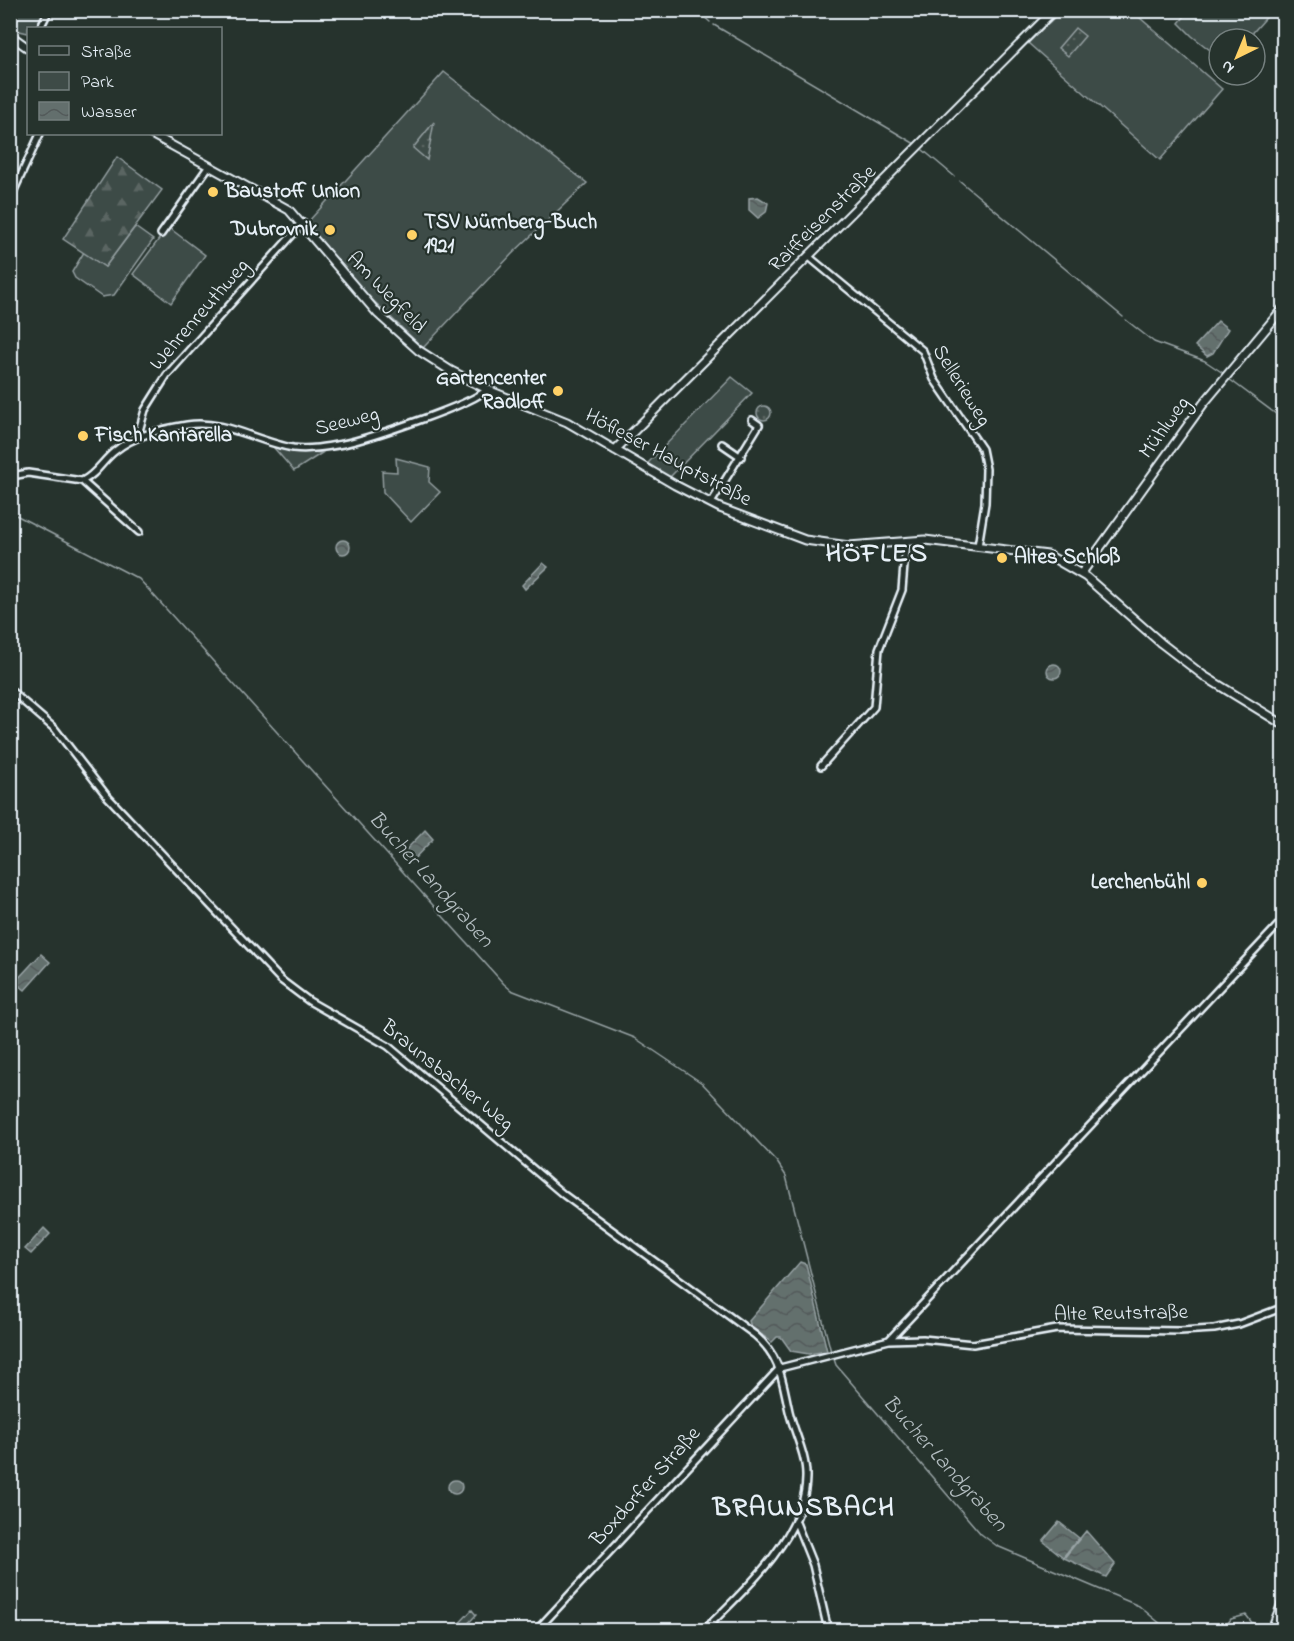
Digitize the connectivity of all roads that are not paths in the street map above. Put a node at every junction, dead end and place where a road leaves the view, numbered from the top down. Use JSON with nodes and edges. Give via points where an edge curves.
{"nodes":[{"id":1,"x":50,"y":10,"type":"edge"},
{"id":2,"x":1054,"y":10,"type":"edge"},
{"id":3,"x":41,"y":27,"type":"edge"},
{"id":4,"x":10,"y":35,"type":"edge"},
{"id":5,"x":10,"y":40,"type":"edge"},
{"id":6,"x":27,"y":45,"type":"edge"},
{"id":7,"x":27,"y":46,"type":"edge"},
{"id":8,"x":40,"y":135,"type":"edge"},
{"id":9,"x":153,"y":135,"type":"edge"},
{"id":10,"x":209,"y":166,"type":"junction"},
{"id":11,"x":10,"y":199,"type":"edge"},
{"id":12,"x":303,"y":224,"type":"junction"},
{"id":13,"x":161,"y":234,"type":"dead end"},
{"id":14,"x":808,"y":256,"type":"junction"},
{"id":15,"x":1284,"y":307,"type":"edge"},
{"id":16,"x":486,"y":389,"type":"junction"},
{"id":17,"x":753,"y":420,"type":"dead end"},
{"id":18,"x":137,"y":438,"type":"junction"},
{"id":19,"x":722,"y":444,"type":"dead end"},
{"id":20,"x":615,"y":450,"type":"junction"},
{"id":21,"x":741,"y":457,"type":"junction"},
{"id":22,"x":10,"y":467,"type":"edge"},
{"id":23,"x":12,"y":476,"type":"junction"},
{"id":24,"x":82,"y":481,"type":"junction"},
{"id":25,"x":11,"y":485,"type":"edge"},
{"id":26,"x":711,"y":503,"type":"junction"},
{"id":27,"x":139,"y":532,"type":"dead end"},
{"id":28,"x":906,"y":541,"type":"junction"},
{"id":29,"x":978,"y":546,"type":"junction"},
{"id":30,"x":10,"y":560,"type":"edge"},
{"id":31,"x":1081,"y":574,"type":"junction"},
{"id":32,"x":10,"y":575,"type":"edge"},
{"id":33,"x":10,"y":690,"type":"edge"},
{"id":34,"x":1284,"y":724,"type":"edge"},
{"id":35,"x":821,"y":766,"type":"dead end"},
{"id":36,"x":1284,"y":919,"type":"edge"},
{"id":37,"x":1284,"y":1307,"type":"edge"},
{"id":38,"x":890,"y":1340,"type":"junction"},
{"id":39,"x":780,"y":1368,"type":"junction"},
{"id":40,"x":795,"y":1520,"type":"junction"},
{"id":41,"x":1284,"y":1600,"type":"edge"},
{"id":42,"x":537,"y":1630,"type":"edge"},
{"id":43,"x":704,"y":1630,"type":"edge"},
{"id":44,"x":828,"y":1630,"type":"edge"},
{"id":45,"x":1272,"y":1630,"type":"edge"}],
"edges":[{"from":1,"to":3,"type":"street"},
{"from":2,"to":14,"type":"street","name":"Raiffeisenstraße"},
{"from":4,"to":6,"type":"street"},
{"from":5,"to":7,"type":"street"},
{"from":8,"to":11,"type":"street"},
{"from":9,"to":10,"type":"street","name":"Am Wegfeld"},
{"from":10,"to":12,"type":"street","name":"Am Wegfeld","via":[[280,204]]},
{"from":10,"to":13,"type":"street"},
{"from":12,"to":16,"type":"street","name":"Am Wegfeld","via":[[350,284],[400,335],[438,364]]},
{"from":12,"to":18,"type":"street","name":"Wehrenreuthweg","via":[[167,375],[145,410]]},
{"from":14,"to":20,"type":"street","name":"Raiffeisenstraße"},
{"from":14,"to":29,"type":"street","name":"Sellerieweg","via":[[922,351],[934,379],[982,449],[986,503]]},
{"from":15,"to":31,"type":"street","name":"Mühlweg","via":[[1204,403]]},
{"from":16,"to":18,"type":"street","name":"Seeweg","via":[[474,399],[320,448],[294,448],[201,423]]},
{"from":16,"to":20,"type":"street","name":"Höfleser Hauptstraße","via":[[563,420]]},
{"from":17,"to":21,"type":"street","via":[[759,425]]},
{"from":18,"to":24,"type":"street","name":"Seeweg","via":[[115,451]]},
{"from":19,"to":21,"type":"street"},
{"from":20,"to":26,"type":"street","name":"Höfleser Hauptstraße"},
{"from":21,"to":26,"type":"street"},
{"from":22,"to":23,"type":"street"},
{"from":23,"to":24,"type":"street","via":[[28,473]]},
{"from":23,"to":25,"type":"street"},
{"from":24,"to":27,"type":"street"},
{"from":26,"to":28,"type":"street","name":"Höfleser Hauptstraße","via":[[815,542],[859,546]]},
{"from":28,"to":29,"type":"street","name":"Höfleser Hauptstraße"},
{"from":28,"to":35,"type":"street","via":[[902,590],[879,650],[874,707]]},
{"from":29,"to":31,"type":"street","name":"Höfleser Hauptstraße","via":[[1044,554]]},
{"from":30,"to":32,"type":"street"},
{"from":31,"to":34,"type":"street","name":"Höfleser Hauptstraße","via":[[1189,665]]},
{"from":33,"to":39,"type":"street","name":"Braunsbacher Weg","via":[[55,729],[107,796],[281,980],[309,1001],[394,1050],[564,1195],[759,1339]]},
{"from":36,"to":38,"type":"street"},
{"from":37,"to":38,"type":"street","name":"Alte Reutstraße","via":[[1214,1329],[1073,1328],[973,1344]]},
{"from":38,"to":39,"type":"street","name":"Alte Reutstraße"},
{"from":39,"to":40,"type":"street","name":"Braunsbacher Weg","via":[[807,1476]]},
{"from":39,"to":42,"type":"street","name":"Boxdorfer Straße"},
{"from":40,"to":43,"type":"street","name":"Braunsbacher Weg","via":[[768,1562]]},
{"from":40,"to":44,"type":"street","via":[[813,1565]]},
{"from":41,"to":45,"type":"main road"}]}
